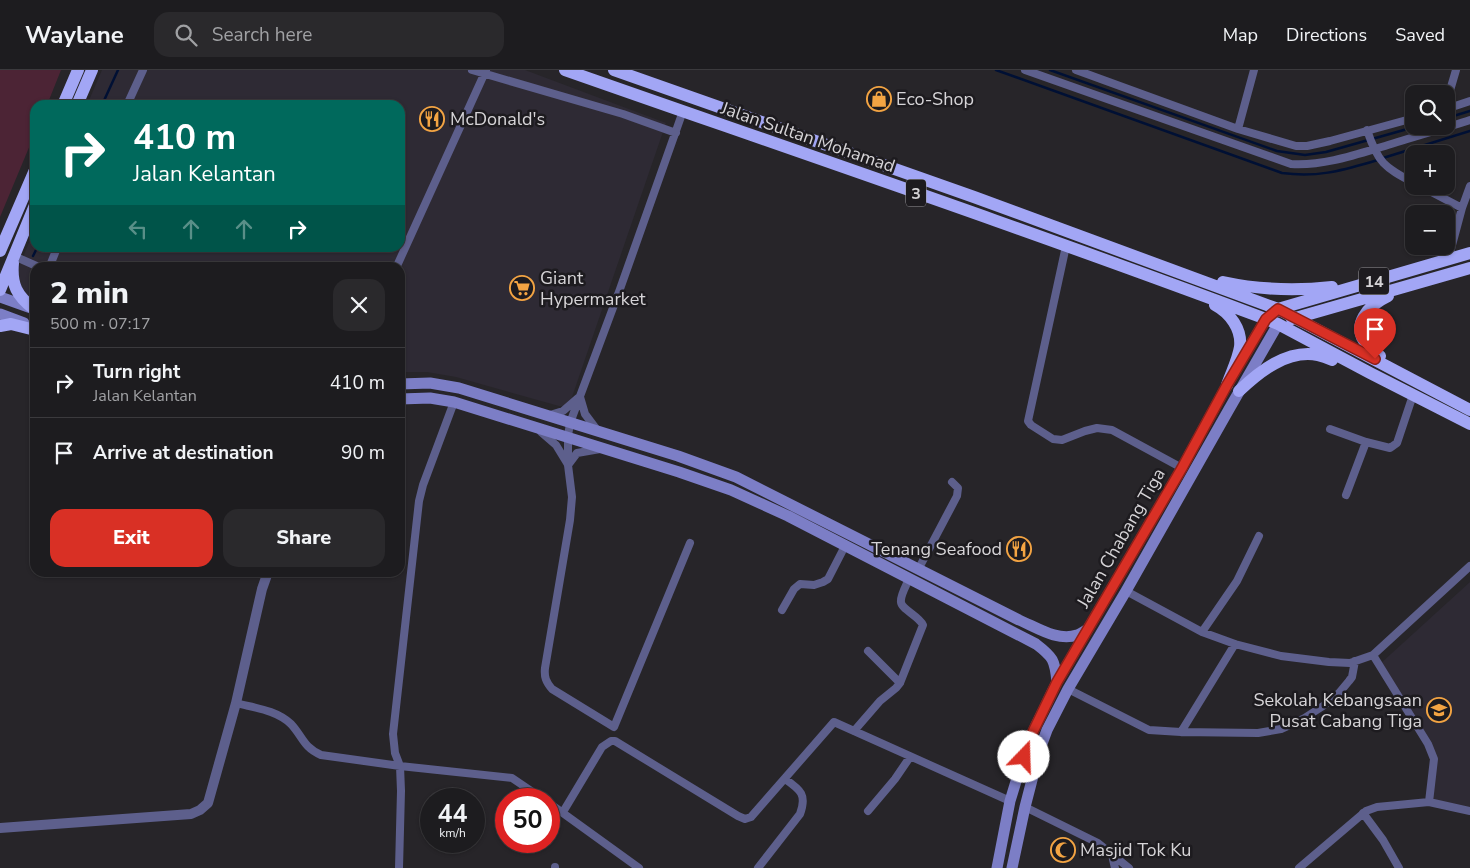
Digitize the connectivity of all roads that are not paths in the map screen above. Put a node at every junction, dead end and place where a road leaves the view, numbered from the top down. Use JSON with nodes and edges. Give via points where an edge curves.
{"nodes":[{"id":1,"x":78,"y":70,"type":"edge"},
{"id":2,"x":92,"y":70,"type":"edge"},
{"id":3,"x":142,"y":70,"type":"edge"},
{"id":4,"x":472,"y":70,"type":"edge"},
{"id":5,"x":565,"y":70,"type":"edge"},
{"id":6,"x":614,"y":70,"type":"edge"},
{"id":7,"x":1024,"y":70,"type":"edge"},
{"id":8,"x":1076,"y":70,"type":"edge"},
{"id":9,"x":1254,"y":70,"type":"edge"},
{"id":10,"x":1456,"y":70,"type":"edge"},
{"id":11,"x":485,"y":72,"type":"edge"},
{"id":12,"x":1452,"y":85,"type":"edge"},
{"id":13,"x":65,"y":100,"type":"edge"},
{"id":14,"x":79,"y":100,"type":"edge"},
{"id":15,"x":129,"y":100,"type":"edge"},
{"id":16,"x":1470,"y":101,"type":"edge"},
{"id":17,"x":1455,"y":106,"type":"edge"},
{"id":18,"x":683,"y":112,"type":"junction"},
{"id":19,"x":1455,"y":119,"type":"edge"},
{"id":20,"x":1470,"y":120,"type":"edge"},
{"id":21,"x":1405,"y":122,"type":"edge"},
{"id":22,"x":1238,"y":129,"type":"junction"},
{"id":23,"x":1405,"y":130,"type":"edge"},
{"id":24,"x":676,"y":133,"type":"junction"},
{"id":25,"x":1370,"y":139,"type":"junction"},
{"id":26,"x":1405,"y":178,"type":"edge"},
{"id":27,"x":30,"y":181,"type":"edge"},
{"id":28,"x":1470,"y":186,"type":"edge"},
{"id":29,"x":1437,"y":195,"type":"edge"},
{"id":30,"x":1462,"y":208,"type":"junction"},
{"id":31,"x":30,"y":217,"type":"edge"},
{"id":32,"x":1066,"y":246,"type":"junction"},
{"id":33,"x":1,"y":247,"type":"edge"},
{"id":34,"x":405,"y":248,"type":"edge"},
{"id":35,"x":1470,"y":253,"type":"edge"},
{"id":36,"x":14,"y":256,"type":"junction"},
{"id":37,"x":1448,"y":260,"type":"junction"},
{"id":38,"x":30,"y":263,"type":"edge"},
{"id":39,"x":1168,"y":268,"type":"junction"},
{"id":40,"x":1470,"y":268,"type":"edge"},
{"id":41,"x":1422,"y":282,"type":"junction"},
{"id":42,"x":1362,"y":284,"type":"junction"},
{"id":43,"x":1181,"y":287,"type":"junction"},
{"id":44,"x":0,"y":290,"type":"edge"},
{"id":45,"x":0,"y":297,"type":"edge"},
{"id":46,"x":30,"y":305,"type":"edge"},
{"id":47,"x":30,"y":308,"type":"edge"},
{"id":48,"x":1278,"y":309,"type":"junction"},
{"id":49,"x":0,"y":314,"type":"edge"},
{"id":50,"x":1295,"y":318,"type":"junction"},
{"id":51,"x":1266,"y":319,"type":"junction"},
{"id":52,"x":1278,"y":324,"type":"junction"},
{"id":53,"x":0,"y":326,"type":"edge"},
{"id":54,"x":30,"y":326,"type":"edge"},
{"id":55,"x":30,"y":327,"type":"edge"},
{"id":56,"x":1370,"y":373,"type":"junction"},
{"id":57,"x":1406,"y":376,"type":"junction"},
{"id":58,"x":405,"y":384,"type":"edge"},
{"id":59,"x":1227,"y":385,"type":"junction"},
{"id":60,"x":1239,"y":391,"type":"junction"},
{"id":61,"x":1414,"y":395,"type":"junction"},
{"id":62,"x":580,"y":397,"type":"junction"},
{"id":63,"x":405,"y":399,"type":"edge"},
{"id":64,"x":454,"y":402,"type":"junction"},
{"id":65,"x":1470,"y":410,"type":"edge"},
{"id":66,"x":548,"y":416,"type":"junction"},
{"id":67,"x":570,"y":423,"type":"junction"},
{"id":68,"x":1470,"y":424,"type":"edge"},
{"id":69,"x":532,"y":425,"type":"junction"},
{"id":70,"x":1330,"y":429,"type":"dead end"},
{"id":71,"x":600,"y":432,"type":"junction"},
{"id":72,"x":568,"y":436,"type":"junction"},
{"id":73,"x":1366,"y":442,"type":"junction"},
{"id":74,"x":604,"y":448,"type":"junction"},
{"id":75,"x":568,"y":465,"type":"junction"},
{"id":76,"x":1182,"y":468,"type":"junction"},
{"id":77,"x":952,"y":482,"type":"dead end"},
{"id":78,"x":1346,"y":495,"type":"dead end"},
{"id":79,"x":1258,"y":536,"type":"dead end"},
{"id":80,"x":690,"y":543,"type":"dead end"},
{"id":81,"x":845,"y":546,"type":"junction"},
{"id":82,"x":1470,"y":566,"type":"edge"},
{"id":83,"x":919,"y":568,"type":"junction"},
{"id":84,"x":266,"y":577,"type":"edge"},
{"id":85,"x":909,"y":579,"type":"junction"},
{"id":86,"x":1126,"y":591,"type":"junction"},
{"id":87,"x":982,"y":601,"type":"junction"},
{"id":88,"x":782,"y":610,"type":"dead end"},
{"id":89,"x":975,"y":613,"type":"junction"},
{"id":90,"x":1088,"y":629,"type":"junction"},
{"id":91,"x":1202,"y":632,"type":"junction"},
{"id":92,"x":1235,"y":644,"type":"junction"},
{"id":93,"x":868,"y":651,"type":"dead end"},
{"id":94,"x":1373,"y":655,"type":"junction"},
{"id":95,"x":1355,"y":661,"type":"junction"},
{"id":96,"x":1057,"y":682,"type":"junction"},
{"id":97,"x":900,"y":683,"type":"junction"},
{"id":98,"x":1068,"y":688,"type":"junction"},
{"id":99,"x":236,"y":704,"type":"junction"},
{"id":100,"x":854,"y":731,"type":"junction"},
{"id":101,"x":1181,"y":732,"type":"junction"},
{"id":102,"x":910,"y":757,"type":"junction"},
{"id":103,"x":400,"y":766,"type":"junction"},
{"id":104,"x":785,"y":779,"type":"junction"},
{"id":105,"x":527,"y":788,"type":"edge"},
{"id":106,"x":1010,"y":801,"type":"junction"},
{"id":107,"x":1429,"y":802,"type":"junction"},
{"id":108,"x":1024,"y":807,"type":"junction"},
{"id":109,"x":560,"y":810,"type":"edge"},
{"id":110,"x":868,"y":811,"type":"dead end"},
{"id":111,"x":563,"y":812,"type":"junction"},
{"id":112,"x":1470,"y":812,"type":"edge"},
{"id":113,"x":1363,"y":813,"type":"junction"},
{"id":114,"x":0,"y":828,"type":"edge"},
{"id":115,"x":1112,"y":855,"type":"junction"},
{"id":116,"x":636,"y":867,"type":"edge"},
{"id":117,"x":399,"y":868,"type":"edge"},
{"id":118,"x":758,"y":868,"type":"edge"},
{"id":119,"x":997,"y":868,"type":"edge"},
{"id":120,"x":1012,"y":868,"type":"edge"},
{"id":121,"x":1115,"y":868,"type":"edge"},
{"id":122,"x":1129,"y":868,"type":"edge"},
{"id":123,"x":1299,"y":868,"type":"edge"},
{"id":124,"x":1399,"y":868,"type":"edge"}],
"edges":[{"from":1,"to":13,"type":"highway"},
{"from":2,"to":14,"type":"highway"},
{"from":3,"to":15,"type":"street"},
{"from":4,"to":11,"type":"street"},
{"from":5,"to":18,"type":"highway","name":"Jalan Sultan Mohamad","number":"3"},
{"from":6,"to":39,"type":"highway","name":"Jalan Sultan Mohamad","number":"3"},
{"from":7,"to":25,"type":"street","via":[[1291,164],[1342,158]]},
{"from":8,"to":22,"type":"street"},
{"from":9,"to":22,"type":"street"},
{"from":10,"to":12,"type":"street"},
{"from":11,"to":24,"type":"street"},
{"from":11,"to":34,"type":"street"},
{"from":16,"to":17,"type":"street"},
{"from":18,"to":24,"type":"street"},
{"from":18,"to":32,"type":"highway","name":"Jalan Sultan Mohamad","number":"3"},
{"from":19,"to":20,"type":"street"},
{"from":21,"to":25,"type":"street"},
{"from":22,"to":25,"type":"street","via":[[1296,146]]},
{"from":23,"to":25,"type":"street"},
{"from":24,"to":62,"type":"street"},
{"from":25,"to":26,"type":"street","via":[[1379,159]]},
{"from":27,"to":33,"type":"highway"},
{"from":28,"to":30,"type":"street"},
{"from":29,"to":30,"type":"street"},
{"from":30,"to":37,"type":"street"},
{"from":31,"to":36,"type":"highway"},
{"from":32,"to":43,"type":"highway","name":"Jalan Sultan Mohamad","number":"3"},
{"from":32,"to":76,"type":"street","via":[[1028,421],[1054,439],[1062,440],[1091,429],[1112,430]]},
{"from":35,"to":37,"type":"highway","number":"14"},
{"from":36,"to":38,"type":"street"},
{"from":36,"to":44,"type":"highway"},
{"from":36,"to":46,"type":"highway","via":[[14,286]]},
{"from":37,"to":42,"type":"highway","number":"14"},
{"from":39,"to":42,"type":"highway","via":[[1262,289],[1302,290]]},
{"from":39,"to":48,"type":"highway","name":"Jalan Sultan Mohamad","number":"3"},
{"from":40,"to":41,"type":"highway","number":"14"},
{"from":41,"to":50,"type":"highway","number":"14"},
{"from":41,"to":57,"type":"highway","via":[[1374,304],[1360,325],[1367,345]]},
{"from":42,"to":48,"type":"highway","number":"14"},
{"from":43,"to":51,"type":"highway","name":"Jalan Sultan Mohamad","number":"3"},
{"from":43,"to":59,"type":"highway","via":[[1221,308],[1236,324],[1240,349]]},
{"from":45,"to":47,"type":"main road"},
{"from":48,"to":50,"type":"highway","number":"3"},
{"from":48,"to":51,"type":"highway","number":"14"},
{"from":49,"to":54,"type":"main road"},
{"from":50,"to":52,"type":"highway"},
{"from":50,"to":57,"type":"highway","number":"3"},
{"from":51,"to":52,"type":"highway","number":"3"},
{"from":51,"to":59,"type":"main road","name":"Jalan Chabang Tiga"},
{"from":52,"to":56,"type":"highway","number":"3"},
{"from":52,"to":60,"type":"main road","name":"Jalan Chabang Tiga"},
{"from":53,"to":55,"type":"highway"},
{"from":56,"to":60,"type":"highway","via":[[1317,355],[1293,356],[1267,367]]},
{"from":56,"to":61,"type":"highway","number":"3"},
{"from":57,"to":65,"type":"highway","number":"3"},
{"from":58,"to":66,"type":"main road","via":[[430,383],[459,388]]},
{"from":59,"to":76,"type":"main road","name":"Jalan Chabang Tiga"},
{"from":60,"to":86,"type":"main road","name":"Jalan Chabang Tiga"},
{"from":61,"to":68,"type":"highway","number":"3"},
{"from":61,"to":73,"type":"street","via":[[1397,443],[1390,448]]},
{"from":62,"to":66,"type":"street","via":[[563,411]]},
{"from":62,"to":67,"type":"street"},
{"from":62,"to":71,"type":"street","via":[[585,414]]},
{"from":63,"to":64,"type":"main road"},
{"from":64,"to":69,"type":"main road"},
{"from":64,"to":103,"type":"street","via":[[419,501],[392,734]]},
{"from":66,"to":67,"type":"main road"},
{"from":67,"to":71,"type":"main road"},
{"from":67,"to":72,"type":"street"},
{"from":69,"to":72,"type":"main road"},
{"from":69,"to":75,"type":"street","via":[[550,438]]},
{"from":70,"to":73,"type":"street"},
{"from":71,"to":83,"type":"main road","via":[[736,477]]},
{"from":72,"to":74,"type":"main road"},
{"from":72,"to":75,"type":"street"},
{"from":73,"to":78,"type":"street"},
{"from":74,"to":75,"type":"street","via":[[577,454]]},
{"from":74,"to":81,"type":"main road","via":[[731,490]]},
{"from":75,"to":80,"type":"street","via":[[572,497],[570,520],[544,676],[552,689],[614,727]]},
{"from":76,"to":90,"type":"main road","name":"Jalan Chabang Tiga"},
{"from":77,"to":83,"type":"street","via":[[958,488],[957,496]]},
{"from":79,"to":91,"type":"street","via":[[1237,581]]},
{"from":81,"to":85,"type":"main road"},
{"from":81,"to":88,"type":"street","via":[[828,579],[814,585],[800,584]]},
{"from":82,"to":94,"type":"street"},
{"from":83,"to":87,"type":"main road"},
{"from":84,"to":99,"type":"street"},
{"from":85,"to":89,"type":"main road"},
{"from":85,"to":97,"type":"street","via":[[900,601],[921,619],[923,625]]},
{"from":86,"to":91,"type":"street"},
{"from":86,"to":98,"type":"main road","name":"Jalan Chabang Tiga"},
{"from":87,"to":89,"type":"main road"},
{"from":87,"to":90,"type":"main road","via":[[1052,634],[1076,636]]},
{"from":89,"to":96,"type":"main road","via":[[1036,644],[1054,662]]},
{"from":90,"to":96,"type":"main road","name":"Jalan Chabang Tiga"},
{"from":91,"to":92,"type":"street"},
{"from":92,"to":95,"type":"street","via":[[1280,656],[1329,662]]},
{"from":92,"to":101,"type":"street"},
{"from":93,"to":97,"type":"street"},
{"from":94,"to":95,"type":"street"},
{"from":94,"to":107,"type":"street","via":[[1434,759]]},
{"from":95,"to":101,"type":"street","via":[[1352,676],[1339,693],[1303,719],[1281,728],[1258,733]]},
{"from":96,"to":106,"type":"main road","name":"Jalan Chabang Tiga","via":[[1028,742]]},
{"from":97,"to":100,"type":"street"},
{"from":98,"to":101,"type":"street","via":[[1150,730]]},
{"from":98,"to":108,"type":"main road","name":"Jalan Chabang Tiga","via":[[1047,730]]},
{"from":99,"to":103,"type":"street","via":[[279,715],[290,723],[304,743],[321,755]]},
{"from":99,"to":114,"type":"street","via":[[208,803],[200,810],[191,814]]},
{"from":100,"to":102,"type":"street"},
{"from":100,"to":104,"type":"street","via":[[834,722]]},
{"from":102,"to":106,"type":"street"},
{"from":102,"to":110,"type":"street"},
{"from":103,"to":105,"type":"street","via":[[512,778]]},
{"from":103,"to":117,"type":"street"},
{"from":104,"to":111,"type":"street","via":[[756,814],[745,819],[611,741],[602,747]]},
{"from":104,"to":118,"type":"street","via":[[798,788],[804,804],[800,814]]},
{"from":106,"to":119,"type":"main road","name":"Jalan Chabang Tiga"},
{"from":107,"to":112,"type":"street"},
{"from":107,"to":113,"type":"street","via":[[1377,807]]},
{"from":108,"to":115,"type":"street","via":[[1098,843]]},
{"from":108,"to":120,"type":"main road","name":"Jalan Chabang Tiga"},
{"from":109,"to":111,"type":"street"},
{"from":111,"to":116,"type":"street"},
{"from":113,"to":123,"type":"street"},
{"from":113,"to":124,"type":"street"},
{"from":115,"to":121,"type":"street"},
{"from":115,"to":122,"type":"street"}]}
